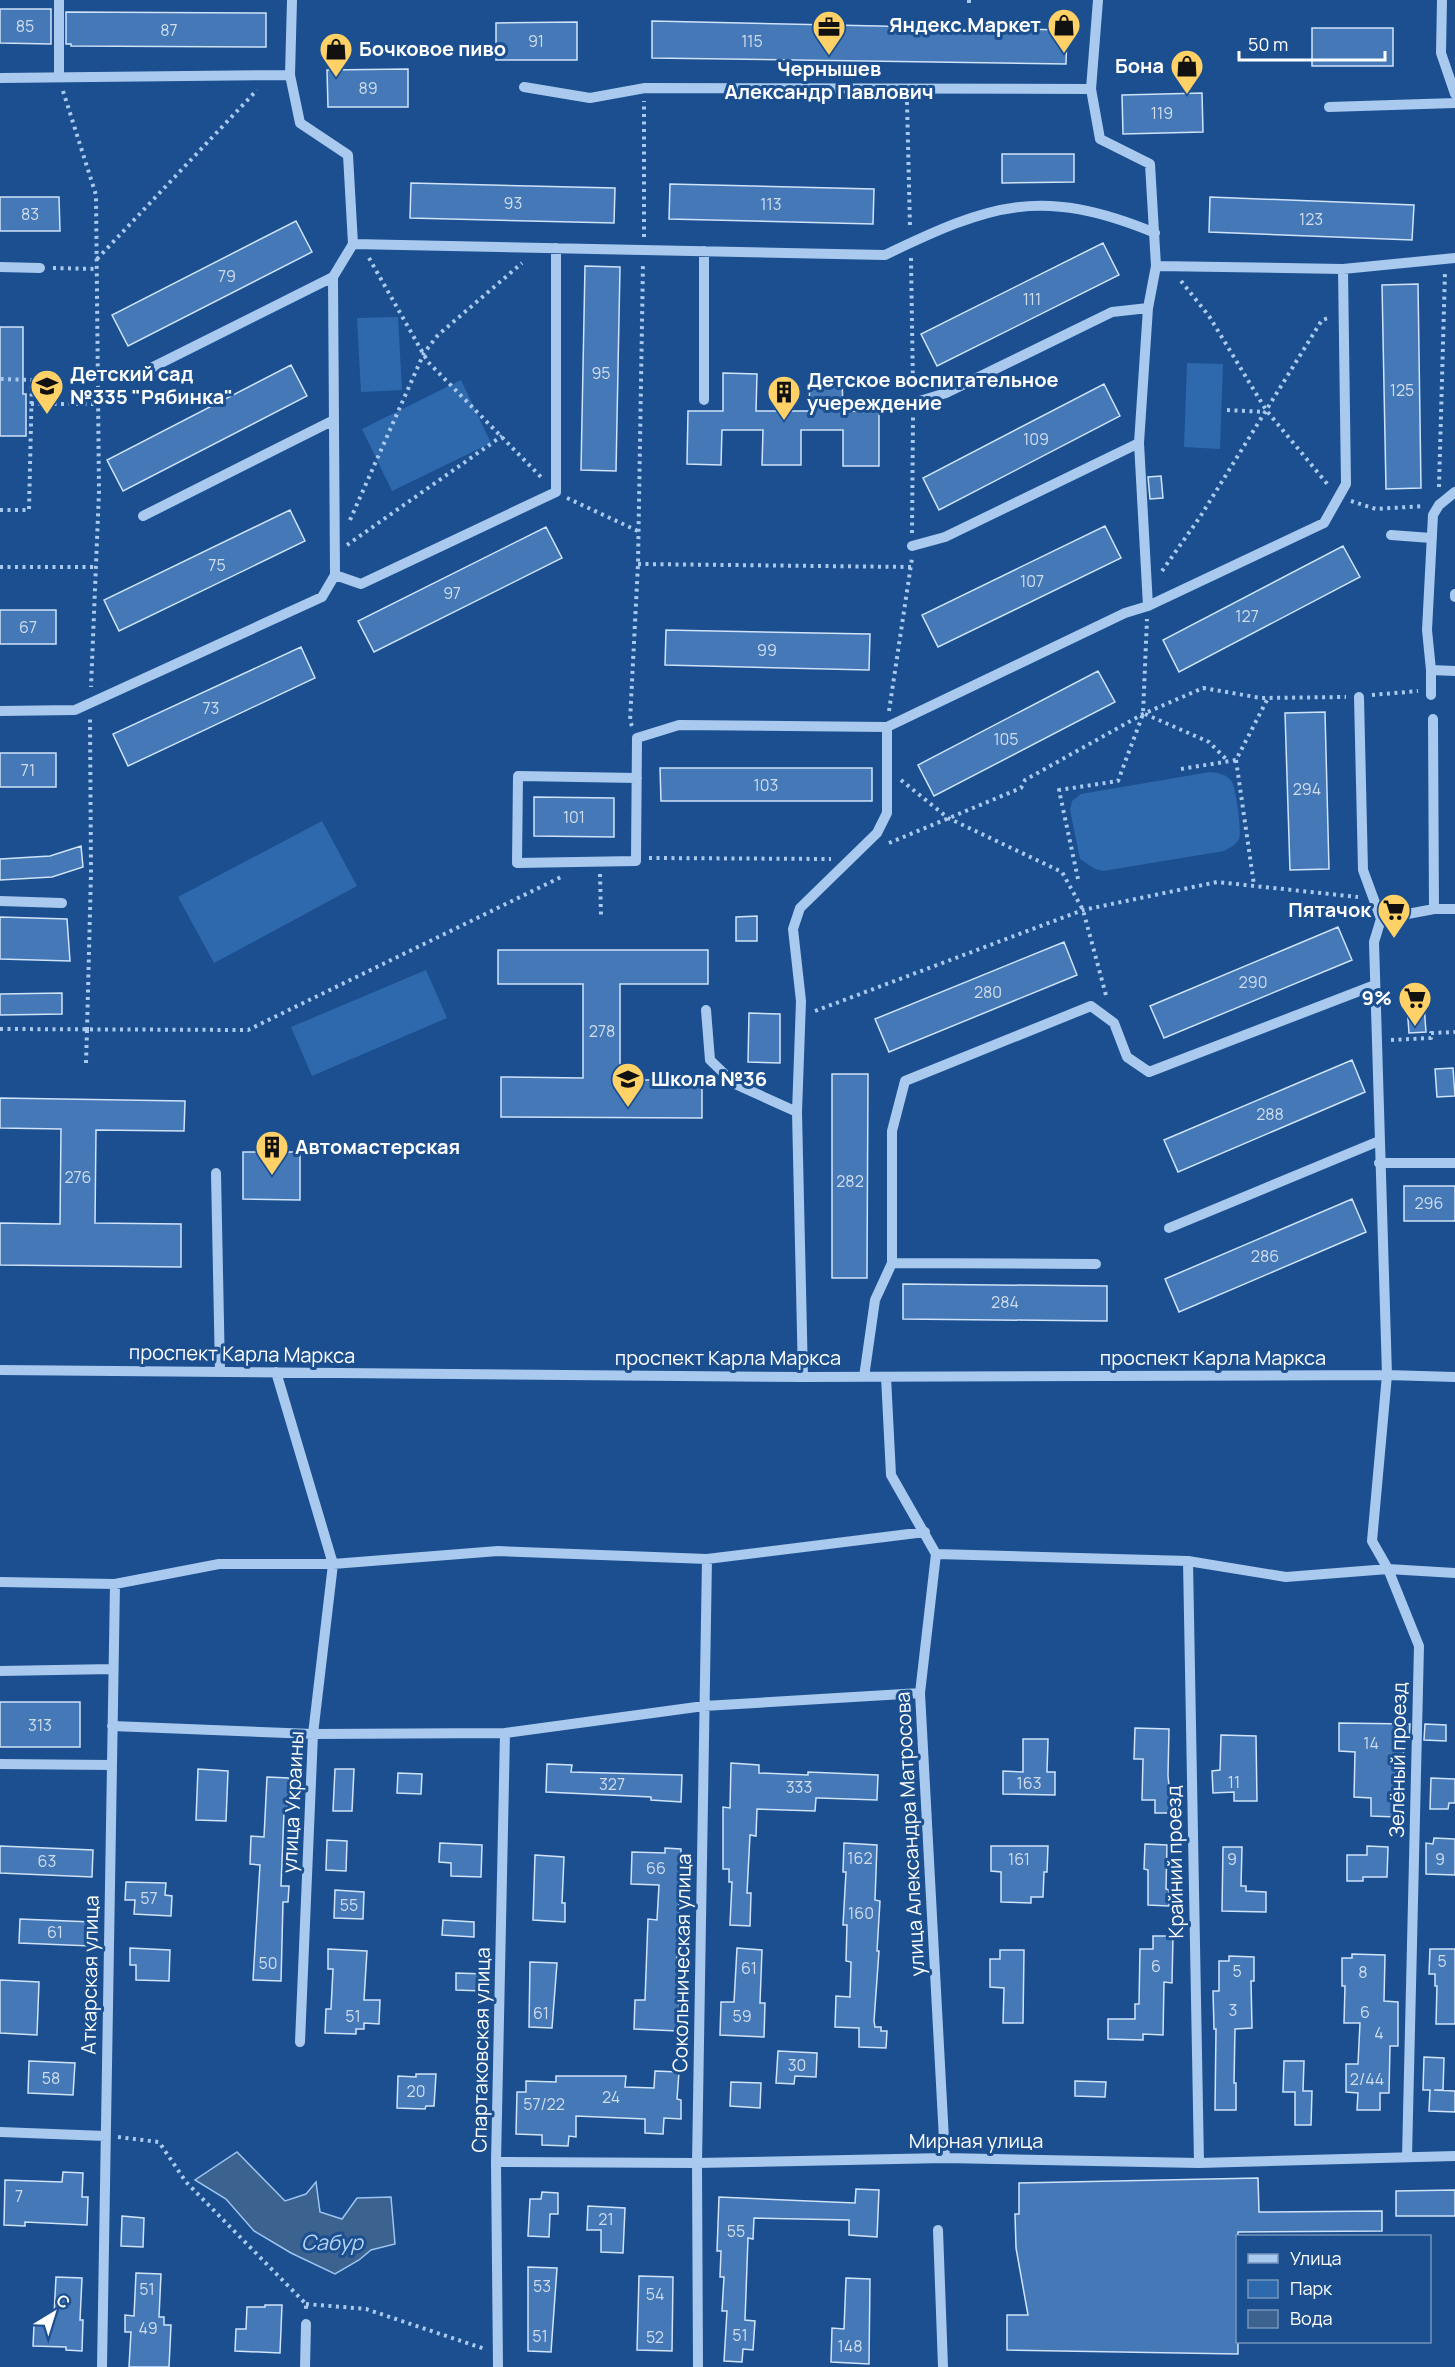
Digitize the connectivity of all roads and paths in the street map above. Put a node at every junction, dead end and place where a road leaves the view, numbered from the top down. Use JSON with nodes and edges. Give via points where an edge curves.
{"nodes":[{"id":1,"x":59,"y":0,"type":"edge"},
{"id":2,"x":292,"y":0,"type":"edge"},
{"id":3,"x":1098,"y":0,"type":"edge"},
{"id":4,"x":1442,"y":0,"type":"edge"},
{"id":5,"x":290,"y":75,"type":"junction"},
{"id":6,"x":270,"y":76,"type":"junction"},
{"id":7,"x":59,"y":77,"type":"junction"},
{"id":8,"x":0,"y":78,"type":"edge"},
{"id":9,"x":524,"y":87,"type":"dead end"},
{"id":10,"x":644,"y":88,"type":"junction"},
{"id":11,"x":907,"y":89,"type":"junction"},
{"id":12,"x":1091,"y":89,"type":"junction"},
{"id":13,"x":1455,"y":94,"type":"edge"},
{"id":14,"x":1455,"y":103,"type":"edge"},
{"id":15,"x":1329,"y":107,"type":"dead end"},
{"id":16,"x":1155,"y":233,"type":"junction"},
{"id":17,"x":911,"y":243,"type":"junction"},
{"id":18,"x":357,"y":244,"type":"junction"},
{"id":19,"x":539,"y":248,"type":"junction"},
{"id":20,"x":556,"y":248,"type":"junction"},
{"id":21,"x":644,"y":250,"type":"junction"},
{"id":22,"x":704,"y":251,"type":"junction"},
{"id":23,"x":1450,"y":258,"type":"edge"},
{"id":24,"x":96,"y":259,"type":"junction"},
{"id":25,"x":1156,"y":266,"type":"junction"},
{"id":26,"x":0,"y":267,"type":"edge"},
{"id":27,"x":1169,"y":267,"type":"junction"},
{"id":28,"x":40,"y":268,"type":"joint"},
{"id":29,"x":96,"y":269,"type":"junction"},
{"id":30,"x":1342,"y":269,"type":"junction"},
{"id":31,"x":333,"y":277,"type":"junction"},
{"id":32,"x":1148,"y":308,"type":"junction"},
{"id":33,"x":1343,"y":313,"type":"junction"},
{"id":34,"x":424,"y":353,"type":"junction"},
{"id":35,"x":136,"y":375,"type":"dead end"},
{"id":36,"x":1,"y":379,"type":"edge"},
{"id":37,"x":704,"y":400,"type":"dead end"},
{"id":38,"x":913,"y":403,"type":"junction"},
{"id":39,"x":31,"y":404,"type":"junction"},
{"id":40,"x":99,"y":404,"type":"junction"},
{"id":41,"x":1227,"y":410,"type":"dead end"},
{"id":42,"x":1266,"y":411,"type":"junction"},
{"id":43,"x":334,"y":420,"type":"junction"},
{"id":44,"x":502,"y":436,"type":"junction"},
{"id":45,"x":1139,"y":443,"type":"junction"},
{"id":46,"x":556,"y":492,"type":"junction"},
{"id":47,"x":1455,"y":492,"type":"edge"},
{"id":48,"x":1338,"y":497,"type":"junction"},
{"id":49,"x":1439,"y":505,"type":"junction"},
{"id":50,"x":0,"y":510,"type":"edge"},
{"id":51,"x":143,"y":516,"type":"dead end"},
{"id":52,"x":349,"y":522,"type":"dead end"},
{"id":53,"x":638,"y":531,"type":"junction"},
{"id":54,"x":1391,"y":536,"type":"dead end"},
{"id":55,"x":1431,"y":538,"type":"junction"},
{"id":56,"x":912,"y":546,"type":"junction"},
{"id":57,"x":335,"y":554,"type":"junction"},
{"id":58,"x":638,"y":564,"type":"junction"},
{"id":59,"x":0,"y":567,"type":"edge"},
{"id":60,"x":96,"y":567,"type":"junction"},
{"id":61,"x":912,"y":567,"type":"junction"},
{"id":62,"x":335,"y":575,"type":"junction"},
{"id":63,"x":1147,"y":592,"type":"junction"},
{"id":64,"x":1148,"y":606,"type":"junction"},
{"id":65,"x":1431,"y":670,"type":"junction"},
{"id":66,"x":1455,"y":671,"type":"edge"},
{"id":67,"x":1431,"y":695,"type":"dead end"},
{"id":68,"x":1359,"y":697,"type":"dead end"},
{"id":69,"x":1261,"y":698,"type":"dead end"},
{"id":70,"x":1268,"y":698,"type":"dead end"},
{"id":71,"x":90,"y":703,"type":"junction"},
{"id":72,"x":0,"y":711,"type":"edge"},
{"id":73,"x":1144,"y":714,"type":"junction"},
{"id":74,"x":1433,"y":719,"type":"dead end"},
{"id":75,"x":887,"y":727,"type":"junction"},
{"id":76,"x":637,"y":738,"type":"junction"},
{"id":77,"x":1236,"y":760,"type":"junction"},
{"id":78,"x":1228,"y":761,"type":"junction"},
{"id":79,"x":887,"y":768,"type":"junction"},
{"id":80,"x":1181,"y":770,"type":"dead end"},
{"id":81,"x":637,"y":778,"type":"junction"},
{"id":82,"x":948,"y":818,"type":"junction"},
{"id":83,"x":883,"y":845,"type":"dead end"},
{"id":84,"x":636,"y":858,"type":"junction"},
{"id":85,"x":851,"y":859,"type":"junction"},
{"id":86,"x":600,"y":861,"type":"junction"},
{"id":87,"x":570,"y":873,"type":"dead end"},
{"id":88,"x":1078,"y":879,"type":"dead end"},
{"id":89,"x":1254,"y":885,"type":"junction"},
{"id":90,"x":1373,"y":898,"type":"junction"},
{"id":91,"x":0,"y":901,"type":"edge"},
{"id":92,"x":62,"y":903,"type":"dead end"},
{"id":93,"x":1434,"y":909,"type":"junction"},
{"id":94,"x":1455,"y":909,"type":"edge"},
{"id":95,"x":1083,"y":910,"type":"junction"},
{"id":96,"x":601,"y":916,"type":"dead end"},
{"id":97,"x":1381,"y":919,"type":"junction"},
{"id":98,"x":1375,"y":985,"type":"junction"},
{"id":99,"x":706,"y":1010,"type":"dead end"},
{"id":100,"x":800,"y":1017,"type":"junction"},
{"id":101,"x":1114,"y":1023,"type":"junction"},
{"id":102,"x":0,"y":1029,"type":"edge"},
{"id":103,"x":87,"y":1030,"type":"junction"},
{"id":104,"x":1455,"y":1032,"type":"edge"},
{"id":105,"x":1376,"y":1041,"type":"junction"},
{"id":106,"x":86,"y":1063,"type":"dead end"},
{"id":107,"x":797,"y":1112,"type":"junction"},
{"id":108,"x":1379,"y":1141,"type":"junction"},
{"id":109,"x":1379,"y":1162,"type":"junction"},
{"id":110,"x":1455,"y":1162,"type":"edge"},
{"id":111,"x":216,"y":1173,"type":"dead end"},
{"id":112,"x":1169,"y":1228,"type":"dead end"},
{"id":113,"x":892,"y":1263,"type":"junction"},
{"id":114,"x":1096,"y":1264,"type":"dead end"},
{"id":115,"x":0,"y":1370,"type":"edge"},
{"id":116,"x":220,"y":1372,"type":"junction"},
{"id":117,"x":276,"y":1372,"type":"junction"},
{"id":118,"x":1387,"y":1375,"type":"junction"},
{"id":119,"x":803,"y":1377,"type":"junction"},
{"id":120,"x":864,"y":1377,"type":"junction"},
{"id":121,"x":886,"y":1377,"type":"junction"},
{"id":122,"x":1455,"y":1377,"type":"edge"},
{"id":123,"x":925,"y":1532,"type":"junction"},
{"id":124,"x":936,"y":1554,"type":"junction"},
{"id":125,"x":707,"y":1559,"type":"junction"},
{"id":126,"x":1188,"y":1561,"type":"junction"},
{"id":127,"x":333,"y":1564,"type":"junction"},
{"id":128,"x":1388,"y":1569,"type":"junction"},
{"id":129,"x":1455,"y":1574,"type":"edge"},
{"id":130,"x":0,"y":1582,"type":"edge"},
{"id":131,"x":115,"y":1584,"type":"junction"},
{"id":132,"x":113,"y":1669,"type":"junction"},
{"id":133,"x":0,"y":1671,"type":"edge"},
{"id":134,"x":920,"y":1693,"type":"junction"},
{"id":135,"x":704,"y":1706,"type":"junction"},
{"id":136,"x":112,"y":1726,"type":"junction"},
{"id":137,"x":505,"y":1733,"type":"junction"},
{"id":138,"x":313,"y":1734,"type":"junction"},
{"id":139,"x":0,"y":1764,"type":"edge"},
{"id":140,"x":112,"y":1765,"type":"junction"},
{"id":141,"x":300,"y":2042,"type":"dead end"},
{"id":142,"x":0,"y":2132,"type":"edge"},
{"id":143,"x":106,"y":2136,"type":"junction"},
{"id":144,"x":1455,"y":2156,"type":"edge"},
{"id":145,"x":1407,"y":2157,"type":"junction"},
{"id":146,"x":945,"y":2158,"type":"junction"},
{"id":147,"x":496,"y":2162,"type":"junction"},
{"id":148,"x":697,"y":2163,"type":"junction"},
{"id":149,"x":1199,"y":2163,"type":"junction"},
{"id":150,"x":939,"y":2230,"type":"dead end"},
{"id":151,"x":306,"y":2304,"type":"junction"},
{"id":152,"x":306,"y":2324,"type":"joint"},
{"id":153,"x":498,"y":2353,"type":"junction"},
{"id":154,"x":102,"y":2367,"type":"edge"},
{"id":155,"x":305,"y":2367,"type":"edge"},
{"id":156,"x":498,"y":2367,"type":"edge"},
{"id":157,"x":698,"y":2367,"type":"edge"},
{"id":158,"x":943,"y":2367,"type":"edge"}],
"edges":[{"from":1,"to":7,"type":"street"},
{"from":2,"to":5,"type":"street"},
{"from":3,"to":12,"type":"street"},
{"from":4,"to":13,"type":"street","via":[[1441,53]]},
{"from":5,"to":6,"type":"street"},
{"from":5,"to":18,"type":"street","via":[[300,123],[348,155]]},
{"from":6,"to":7,"type":"street"},
{"from":6,"to":24,"type":"path"},
{"from":7,"to":8,"type":"street"},
{"from":7,"to":24,"type":"path","via":[[96,195]]},
{"from":9,"to":10,"type":"street","via":[[590,98]]},
{"from":10,"to":11,"type":"street"},
{"from":10,"to":21,"type":"path"},
{"from":11,"to":12,"type":"street"},
{"from":11,"to":17,"type":"path"},
{"from":12,"to":16,"type":"street","via":[[1101,139],[1150,164]]},
{"from":14,"to":15,"type":"street"},
{"from":16,"to":17,"type":"street","via":[[1119,219],[1064,206],[1030,205],[991,210]]},
{"from":16,"to":25,"type":"street"},
{"from":17,"to":22,"type":"street","via":[[885,255]]},
{"from":17,"to":38,"type":"path"},
{"from":18,"to":19,"type":"street"},
{"from":18,"to":31,"type":"street"},
{"from":18,"to":34,"type":"path"},
{"from":19,"to":20,"type":"street"},
{"from":19,"to":34,"type":"path","via":[[438,335]]},
{"from":20,"to":21,"type":"street"},
{"from":20,"to":46,"type":"street"},
{"from":21,"to":22,"type":"street"},
{"from":21,"to":53,"type":"path"},
{"from":22,"to":37,"type":"street"},
{"from":23,"to":30,"type":"street"},
{"from":23,"to":49,"type":"path"},
{"from":24,"to":29,"type":"path"},
{"from":25,"to":27,"type":"street"},
{"from":25,"to":32,"type":"street"},
{"from":26,"to":28,"type":"street"},
{"from":27,"to":30,"type":"street"},
{"from":27,"to":42,"type":"path","via":[[1209,316]]},
{"from":28,"to":29,"type":"path"},
{"from":29,"to":40,"type":"path"},
{"from":30,"to":33,"type":"street"},
{"from":31,"to":35,"type":"street"},
{"from":31,"to":43,"type":"street"},
{"from":32,"to":38,"type":"street","via":[[1112,312],[946,393]]},
{"from":32,"to":45,"type":"street"},
{"from":33,"to":42,"type":"path","via":[[1322,320]]},
{"from":33,"to":48,"type":"street","via":[[1346,484]]},
{"from":34,"to":44,"type":"path"},
{"from":34,"to":52,"type":"path"},
{"from":36,"to":39,"type":"path","via":[[32,380]]},
{"from":38,"to":56,"type":"path"},
{"from":39,"to":40,"type":"path"},
{"from":39,"to":50,"type":"path","via":[[29,510]]},
{"from":40,"to":60,"type":"path"},
{"from":41,"to":42,"type":"path"},
{"from":42,"to":48,"type":"path"},
{"from":42,"to":63,"type":"path","via":[[1200,517]]},
{"from":43,"to":51,"type":"street"},
{"from":43,"to":57,"type":"street"},
{"from":44,"to":46,"type":"path"},
{"from":44,"to":57,"type":"path"},
{"from":45,"to":56,"type":"street","via":[[945,537]]},
{"from":45,"to":63,"type":"street"},
{"from":46,"to":53,"type":"path"},
{"from":46,"to":62,"type":"street","via":[[361,584]]},
{"from":47,"to":49,"type":"street"},
{"from":48,"to":49,"type":"path","via":[[1376,509]]},
{"from":48,"to":64,"type":"street","via":[[1324,523]]},
{"from":49,"to":55,"type":"street","via":[[1432,514]]},
{"from":53,"to":58,"type":"path"},
{"from":54,"to":55,"type":"street"},
{"from":55,"to":65,"type":"street","via":[[1427,630]]},
{"from":56,"to":61,"type":"path"},
{"from":57,"to":62,"type":"street"},
{"from":58,"to":61,"type":"path"},
{"from":58,"to":76,"type":"path","via":[[630,721]]},
{"from":59,"to":60,"type":"path"},
{"from":60,"to":71,"type":"path"},
{"from":61,"to":75,"type":"path"},
{"from":62,"to":71,"type":"street","via":[[322,597]]},
{"from":63,"to":64,"type":"street"},
{"from":64,"to":73,"type":"path"},
{"from":64,"to":75,"type":"street","via":[[1125,613]]},
{"from":65,"to":66,"type":"street"},
{"from":65,"to":67,"type":"street"},
{"from":68,"to":90,"type":"street","via":[[1363,870]]},
{"from":69,"to":73,"type":"path","via":[[1203,688]]},
{"from":70,"to":77,"type":"path"},
{"from":71,"to":72,"type":"street","via":[[75,710]]},
{"from":71,"to":103,"type":"path"},
{"from":73,"to":78,"type":"path","via":[[1209,742]]},
{"from":73,"to":82,"type":"path","via":[[1025,780],[1021,788]]},
{"from":73,"to":88,"type":"path","via":[[1118,781],[1059,790]]},
{"from":74,"to":93,"type":"street"},
{"from":75,"to":76,"type":"street","via":[[679,725]]},
{"from":75,"to":79,"type":"street"},
{"from":76,"to":81,"type":"street"},
{"from":77,"to":78,"type":"path"},
{"from":77,"to":89,"type":"path"},
{"from":78,"to":80,"type":"path"},
{"from":79,"to":82,"type":"path"},
{"from":79,"to":85,"type":"street","via":[[886,813],[877,833]]},
{"from":81,"to":84,"type":"street"},
{"from":81,"to":86,"type":"street","via":[[518,776],[517,863]]},
{"from":82,"to":83,"type":"path"},
{"from":82,"to":95,"type":"path","via":[[1062,872]]},
{"from":84,"to":85,"type":"path"},
{"from":84,"to":86,"type":"street"},
{"from":85,"to":100,"type":"street","via":[[800,908],[793,929]]},
{"from":86,"to":96,"type":"path"},
{"from":87,"to":103,"type":"path","via":[[248,1030]]},
{"from":89,"to":90,"type":"path"},
{"from":89,"to":95,"type":"path","via":[[1217,882]]},
{"from":90,"to":97,"type":"street"},
{"from":91,"to":92,"type":"street"},
{"from":93,"to":94,"type":"street"},
{"from":93,"to":97,"type":"street"},
{"from":95,"to":100,"type":"path"},
{"from":95,"to":101,"type":"path"},
{"from":97,"to":98,"type":"street","name":"Зелёный проезд","via":[[1374,942]]},
{"from":98,"to":101,"type":"street","via":[[1149,1071],[1127,1058]]},
{"from":98,"to":105,"type":"street","name":"Зелёный проезд"},
{"from":99,"to":107,"type":"street","via":[[710,1060],[735,1084]]},
{"from":100,"to":107,"type":"street"},
{"from":101,"to":113,"type":"street","via":[[1091,1006],[905,1081],[892,1131]]},
{"from":102,"to":103,"type":"path"},
{"from":103,"to":106,"type":"path"},
{"from":104,"to":105,"type":"path","via":[[1431,1033],[1431,1038]]},
{"from":105,"to":108,"type":"street","name":"Зелёный проезд"},
{"from":107,"to":119,"type":"street"},
{"from":108,"to":109,"type":"street","name":"Зелёный проезд"},
{"from":108,"to":112,"type":"street"},
{"from":109,"to":110,"type":"street"},
{"from":109,"to":118,"type":"street","name":"Зелёный проезд"},
{"from":111,"to":116,"type":"street"},
{"from":113,"to":114,"type":"street"},
{"from":113,"to":120,"type":"street","via":[[875,1300]]},
{"from":115,"to":116,"type":"street","name":"проспект Карла Маркса"},
{"from":116,"to":117,"type":"street","name":"проспект Карла Маркса"},
{"from":117,"to":119,"type":"street","name":"проспект Карла Маркса"},
{"from":117,"to":127,"type":"street"},
{"from":118,"to":121,"type":"street","name":"проспект Карла Маркса"},
{"from":118,"to":122,"type":"street","name":"проспект Карла Маркса"},
{"from":118,"to":128,"type":"street","name":"Зелёный проезд","via":[[1372,1541]]},
{"from":119,"to":120,"type":"street","name":"проспект Карла Маркса"},
{"from":120,"to":121,"type":"street","name":"проспект Карла Маркса"},
{"from":121,"to":123,"type":"street","via":[[891,1475]]},
{"from":123,"to":124,"type":"street"},
{"from":123,"to":125,"type":"street"},
{"from":124,"to":126,"type":"street"},
{"from":124,"to":134,"type":"street","name":"улица Александра Матросова"},
{"from":125,"to":127,"type":"street","via":[[498,1551]]},
{"from":125,"to":135,"type":"street","name":"Сокольническая улица"},
{"from":126,"to":128,"type":"street","via":[[1286,1577]]},
{"from":126,"to":149,"type":"street","name":"Крайний проезд"},
{"from":127,"to":131,"type":"street","via":[[219,1564]]},
{"from":127,"to":138,"type":"street","name":"улица Украины"},
{"from":128,"to":129,"type":"street"},
{"from":128,"to":145,"type":"street","name":"Зелёный проезд","via":[[1419,1646]]},
{"from":130,"to":131,"type":"street"},
{"from":131,"to":132,"type":"street","name":"Аткарская улица"},
{"from":132,"to":133,"type":"street"},
{"from":132,"to":136,"type":"street","name":"Аткарская улица"},
{"from":134,"to":135,"type":"street"},
{"from":134,"to":146,"type":"street","name":"улица Александра Матросова"},
{"from":135,"to":137,"type":"street"},
{"from":135,"to":148,"type":"street","name":"Сокольническая улица"},
{"from":136,"to":138,"type":"street"},
{"from":136,"to":140,"type":"street","name":"Аткарская улица"},
{"from":137,"to":138,"type":"street"},
{"from":137,"to":147,"type":"street","name":"Спартаковская улица"},
{"from":138,"to":141,"type":"street","name":"улица Украины"},
{"from":139,"to":140,"type":"street"},
{"from":140,"to":143,"type":"street","name":"Аткарская улица"},
{"from":142,"to":143,"type":"street"},
{"from":143,"to":151,"type":"path","via":[[159,2142],[186,2182]]},
{"from":143,"to":154,"type":"street","name":"Аткарская улица"},
{"from":144,"to":145,"type":"street","name":"Мирная улица"},
{"from":145,"to":149,"type":"street","name":"Мирная улица"},
{"from":146,"to":148,"type":"street","name":"Мирная улица"},
{"from":146,"to":149,"type":"street","name":"Мирная улица"},
{"from":147,"to":148,"type":"street","name":"Мирная улица"},
{"from":147,"to":153,"type":"street","name":"Спартаковская улица"},
{"from":148,"to":157,"type":"street","name":"Сокольническая улица"},
{"from":150,"to":158,"type":"street"},
{"from":151,"to":152,"type":"path"},
{"from":151,"to":153,"type":"path","via":[[366,2309]]},
{"from":152,"to":155,"type":"street"},
{"from":153,"to":156,"type":"street","name":"Спартаковская улица"}]}
